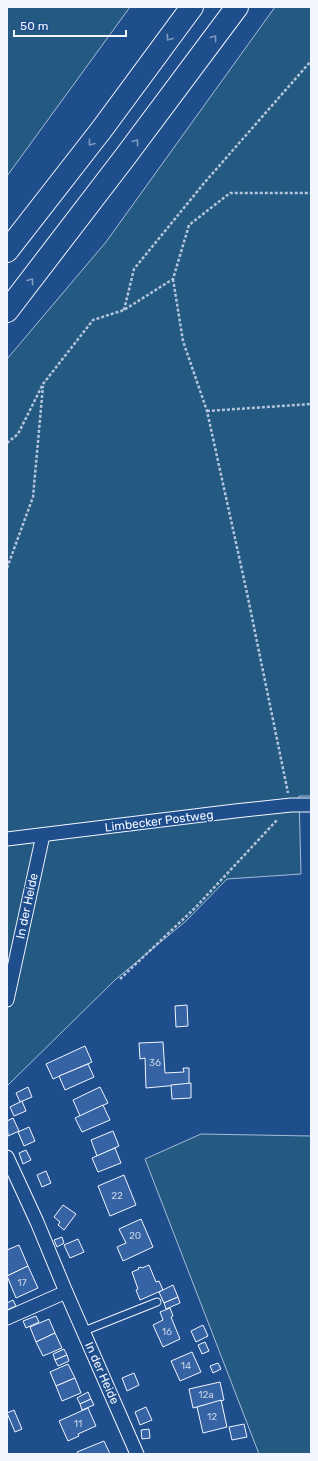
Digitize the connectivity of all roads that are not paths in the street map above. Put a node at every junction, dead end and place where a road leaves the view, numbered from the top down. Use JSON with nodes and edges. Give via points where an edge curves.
{"nodes":[{"id":1,"x":192,"y":7,"type":"edge"},
{"id":2,"x":237,"y":7,"type":"edge"},
{"id":3,"x":7,"y":251,"type":"edge"},
{"id":4,"x":7,"y":311,"type":"edge"},
{"id":5,"x":311,"y":805,"type":"edge"},
{"id":6,"x":43,"y":835,"type":"junction"},
{"id":7,"x":7,"y":839,"type":"edge"},
{"id":8,"x":7,"y":1000,"type":"edge"},
{"id":9,"x":7,"y":1157,"type":"edge"},
{"id":10,"x":66,"y":1292,"type":"junction"},
{"id":11,"x":158,"y":1302,"type":"dead end"},
{"id":12,"x":7,"y":1318,"type":"edge"},
{"id":13,"x":84,"y":1332,"type":"junction"},
{"id":14,"x":137,"y":1454,"type":"edge"}],
"edges":[{"from":1,"to":3,"type":"highway","one_way":true},
{"from":4,"to":2,"type":"highway","one_way":true},
{"from":5,"to":6,"type":"street","name":"Limbecker Postweg","via":[[291,805]]},
{"from":6,"to":7,"type":"street","name":"Limbecker Postweg"},
{"from":6,"to":8,"type":"street","name":"In der Heide"},
{"from":9,"to":10,"type":"street","name":"In der Heide"},
{"from":10,"to":12,"type":"street"},
{"from":10,"to":13,"type":"street","name":"In der Heide"},
{"from":11,"to":13,"type":"lane"},
{"from":13,"to":14,"type":"street","name":"In der Heide"}]}
